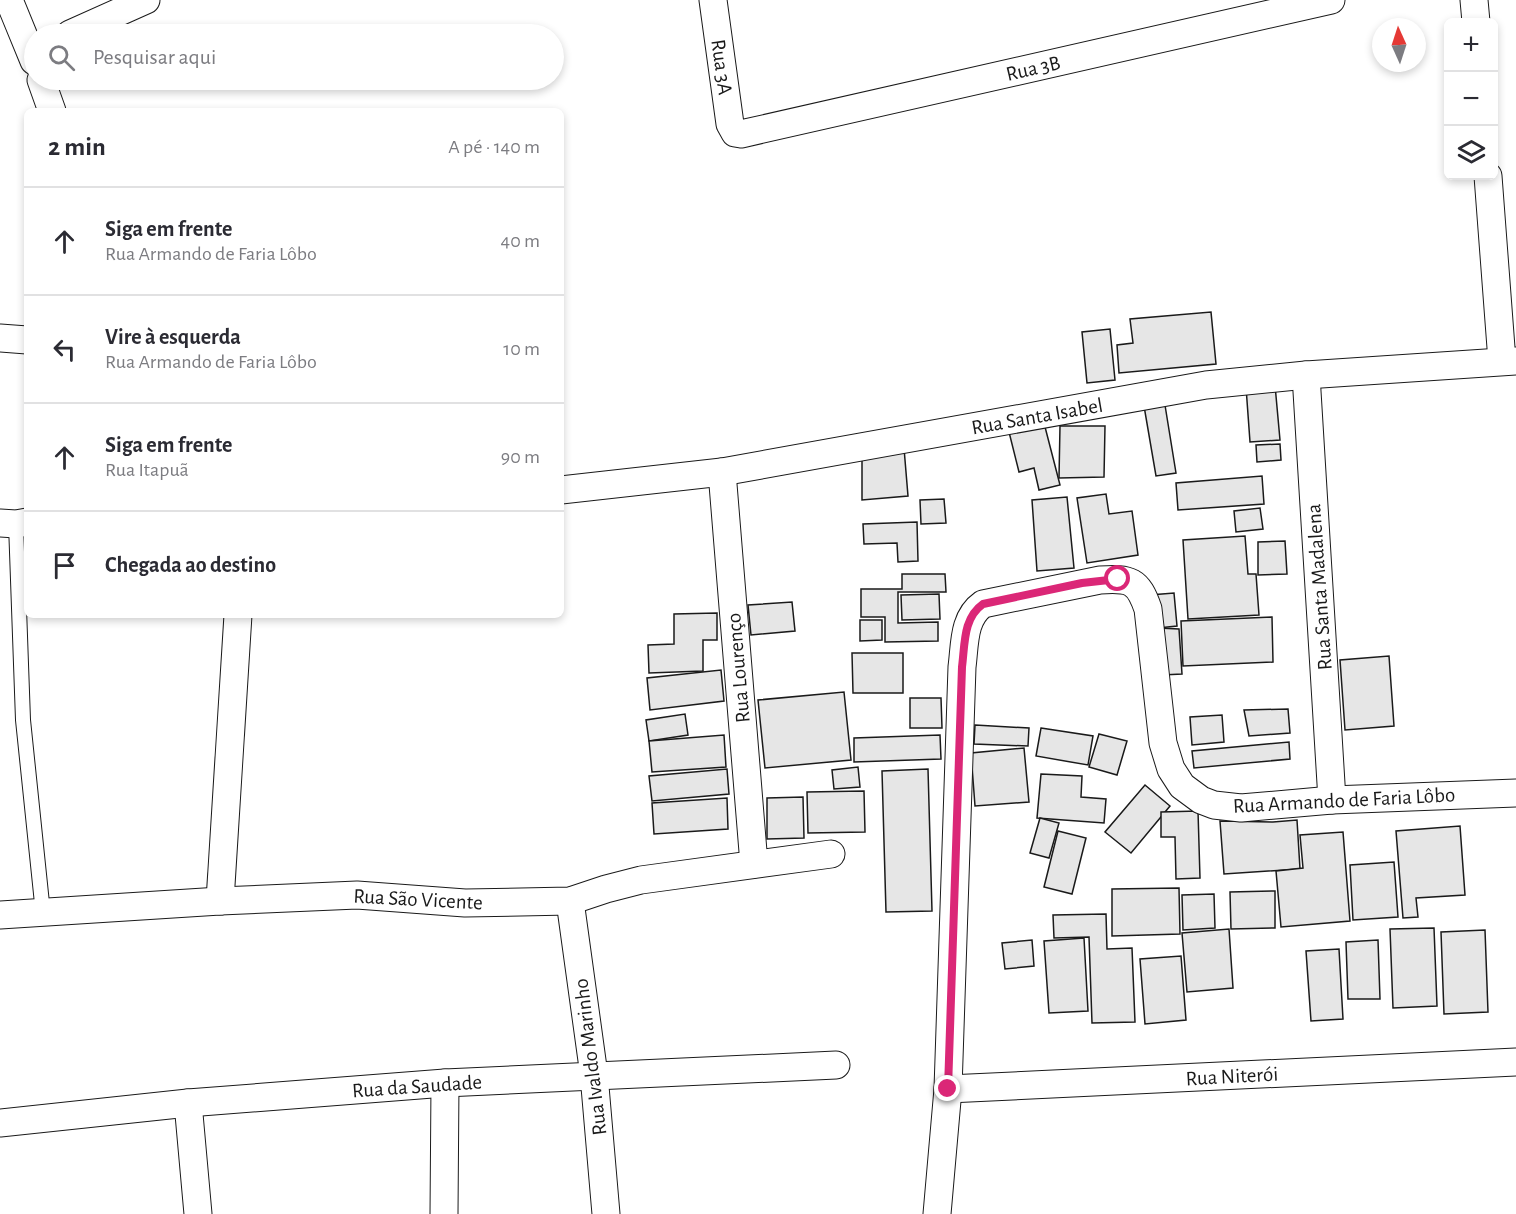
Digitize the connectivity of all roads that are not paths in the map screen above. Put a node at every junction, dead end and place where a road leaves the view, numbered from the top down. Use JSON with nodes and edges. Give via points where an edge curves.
{"nodes":[{"id":1,"x":9,"y":0,"type":"edge"},
{"id":2,"x":146,"y":0,"type":"edge"},
{"id":3,"x":713,"y":0,"type":"edge"},
{"id":4,"x":1330,"y":0,"type":"edge"},
{"id":5,"x":1474,"y":0,"type":"edge"},
{"id":6,"x":1476,"y":18,"type":"edge"},
{"id":7,"x":92,"y":24,"type":"edge"},
{"id":8,"x":24,"y":34,"type":"edge"},
{"id":9,"x":45,"y":90,"type":"edge"},
{"id":10,"x":51,"y":108,"type":"edge"},
{"id":11,"x":735,"y":133,"type":"joint"},
{"id":12,"x":1488,"y":180,"type":"edge"},
{"id":13,"x":0,"y":338,"type":"edge"},
{"id":14,"x":24,"y":340,"type":"edge"},
{"id":15,"x":1509,"y":361,"type":"edge"},
{"id":16,"x":1306,"y":375,"type":"junction"},
{"id":17,"x":722,"y":472,"type":"junction"},
{"id":18,"x":564,"y":490,"type":"edge"},
{"id":19,"x":14,"y":523,"type":"edge"},
{"id":20,"x":238,"y":618,"type":"edge"},
{"id":21,"x":1516,"y":793,"type":"edge"},
{"id":22,"x":1332,"y":800,"type":"junction"},
{"id":23,"x":831,"y":854,"type":"dead end"},
{"id":24,"x":754,"y":864,"type":"junction"},
{"id":25,"x":220,"y":901,"type":"junction"},
{"id":26,"x":570,"y":901,"type":"junction"},
{"id":27,"x":43,"y":913,"type":"junction"},
{"id":28,"x":0,"y":915,"type":"edge"},
{"id":29,"x":1516,"y":1062,"type":"edge"},
{"id":30,"x":836,"y":1065,"type":"dead end"},
{"id":31,"x":594,"y":1075,"type":"junction"},
{"id":32,"x":445,"y":1083,"type":"junction"},
{"id":33,"x":948,"y":1089,"type":"junction"},
{"id":34,"x":188,"y":1103,"type":"junction"},
{"id":35,"x":0,"y":1123,"type":"edge"},
{"id":36,"x":198,"y":1214,"type":"edge"},
{"id":37,"x":444,"y":1214,"type":"edge"},
{"id":38,"x":606,"y":1214,"type":"edge"},
{"id":39,"x":937,"y":1214,"type":"edge"}],
"edges":[{"from":1,"to":8,"type":"street"},
{"from":2,"to":7,"type":"street"},
{"from":3,"to":11,"type":"street","name":"Rua 3A","via":[[730,124]]},
{"from":4,"to":11,"type":"street","name":"Rua 3B"},
{"from":5,"to":6,"type":"street"},
{"from":9,"to":10,"type":"street"},
{"from":12,"to":15,"type":"street"},
{"from":13,"to":14,"type":"street"},
{"from":15,"to":16,"type":"street","name":"Rua Santa Isabel"},
{"from":16,"to":17,"type":"street","name":"Rua Santa Isabel","via":[[1206,385]]},
{"from":16,"to":22,"type":"street","name":"Rua Santa Madalena"},
{"from":17,"to":18,"type":"street","name":"Rua Santa Isabel"},
{"from":17,"to":24,"type":"street","name":"Rua Lourenço"},
{"from":19,"to":27,"type":"lane","via":[[23,720]]},
{"from":20,"to":25,"type":"street"},
{"from":21,"to":22,"type":"street","name":"Rua Armando de Faria Lôbo"},
{"from":22,"to":33,"type":"street","name":"Rua Armando de Faria Lôbo","via":[[1241,808],[1214,806],[1182,786],[1171,769],[1163,743],[1148,609],[1143,594],[1130,581],[1100,580],[983,604],[975,610],[969,619],[962,667]]},
{"from":23,"to":24,"type":"street","name":"Rua São Vicente"},
{"from":24,"to":26,"type":"street","name":"Rua São Vicente","via":[[641,880]]},
{"from":25,"to":26,"type":"street","name":"Rua São Vicente","via":[[357,895],[465,903]]},
{"from":25,"to":27,"type":"street","name":"Rua São Vicente"},
{"from":26,"to":31,"type":"street","name":"Rua Ivaldo Marinho"},
{"from":27,"to":28,"type":"street","name":"Rua São Vicente"},
{"from":29,"to":33,"type":"street","name":"Rua Niterói"},
{"from":30,"to":31,"type":"street","name":"Rua da Saudade"},
{"from":31,"to":32,"type":"street","name":"Rua da Saudade"},
{"from":31,"to":38,"type":"street","name":"Rua Ivaldo Marinho"},
{"from":32,"to":34,"type":"street","name":"Rua da Saudade"},
{"from":32,"to":37,"type":"street"},
{"from":33,"to":39,"type":"street"},
{"from":34,"to":35,"type":"street","name":"Rua da Saudade"},
{"from":34,"to":36,"type":"street"}]}
